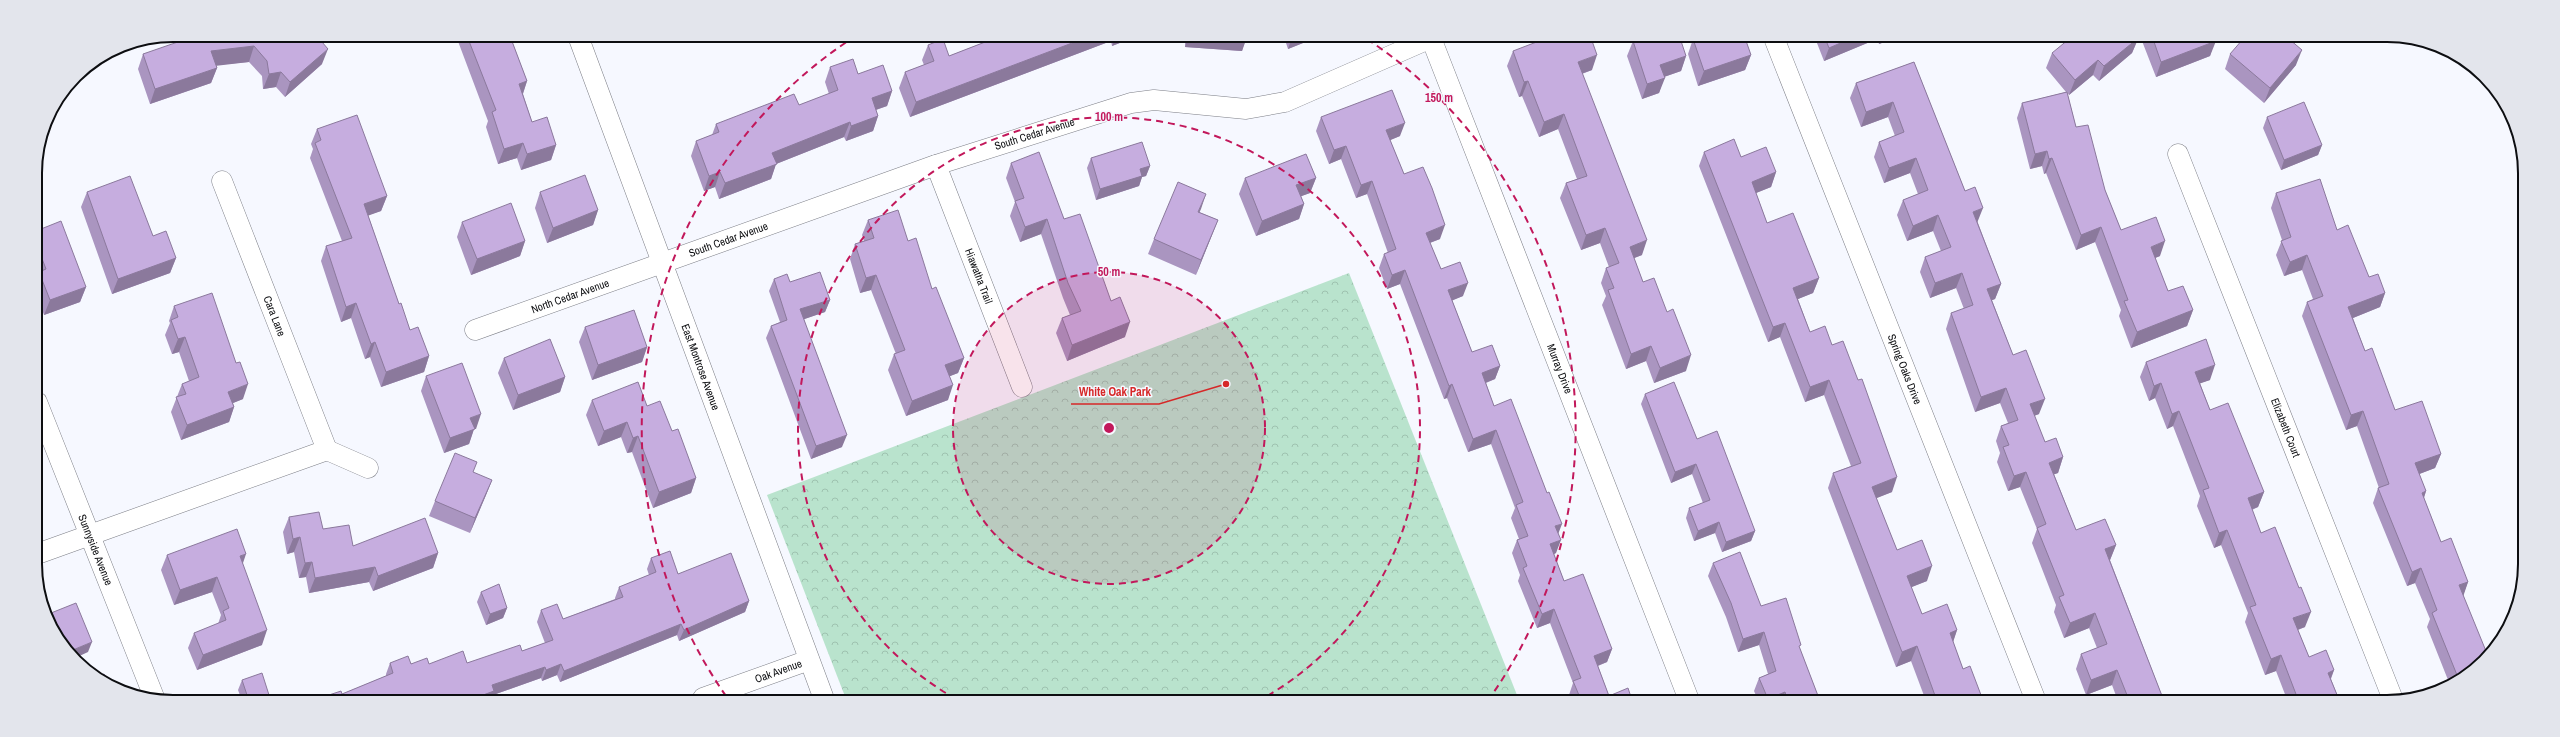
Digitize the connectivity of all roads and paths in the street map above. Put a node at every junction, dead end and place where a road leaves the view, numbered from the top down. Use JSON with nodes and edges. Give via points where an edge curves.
{"nodes":[{"id":1,"x":580,"y":42,"type":"edge"},
{"id":2,"x":1422,"y":42,"type":"edge"},
{"id":3,"x":1433,"y":42,"type":"edge"},
{"id":4,"x":1776,"y":42,"type":"edge"},
{"id":5,"x":2178,"y":154,"type":"dead end"},
{"id":6,"x":936,"y":165,"type":"junction"},
{"id":7,"x":222,"y":181,"type":"dead end"},
{"id":8,"x":664,"y":262,"type":"junction"},
{"id":9,"x":475,"y":330,"type":"dead end"},
{"id":10,"x":1022,"y":387,"type":"dead end"},
{"id":11,"x":42,"y":415,"type":"edge"},
{"id":12,"x":326,"y":450,"type":"junction"},
{"id":13,"x":368,"y":468,"type":"dead end"},
{"id":14,"x":90,"y":538,"type":"junction"},
{"id":15,"x":42,"y":552,"type":"edge"},
{"id":16,"x":809,"y":660,"type":"junction"},
{"id":17,"x":153,"y":693,"type":"edge"},
{"id":18,"x":711,"y":695,"type":"edge"},
{"id":19,"x":822,"y":695,"type":"edge"},
{"id":20,"x":1687,"y":695,"type":"edge"},
{"id":21,"x":2034,"y":695,"type":"edge"},
{"id":22,"x":2391,"y":695,"type":"edge"}],
"edges":[{"from":1,"to":8,"type":"street","name":"East Montrose Avenue"},
{"from":2,"to":6,"type":"street","name":"South Cedar Avenue","via":[[1285,102],[1246,108],[1154,100],[1131,103]]},
{"from":3,"to":20,"type":"street","name":"Murray Drive"},
{"from":4,"to":21,"type":"street","name":"Spring Oaks Drive"},
{"from":5,"to":22,"type":"street","name":"Elizabeth Court"},
{"from":6,"to":8,"type":"street","name":"South Cedar Avenue"},
{"from":6,"to":10,"type":"street","name":"Hiawatha Trail"},
{"from":7,"to":12,"type":"street","name":"Cara Lane"},
{"from":8,"to":9,"type":"street","name":"North Cedar Avenue"},
{"from":8,"to":16,"type":"street","name":"East Montrose Avenue"},
{"from":11,"to":14,"type":"street","name":"Sunnyside Avenue"},
{"from":12,"to":13,"type":"street"},
{"from":12,"to":14,"type":"street"},
{"from":14,"to":15,"type":"street"},
{"from":14,"to":17,"type":"street","name":"Sunnyside Avenue"},
{"from":16,"to":18,"type":"street","name":"Oak Avenue"},
{"from":16,"to":19,"type":"street","name":"East Montrose Avenue"}]}
